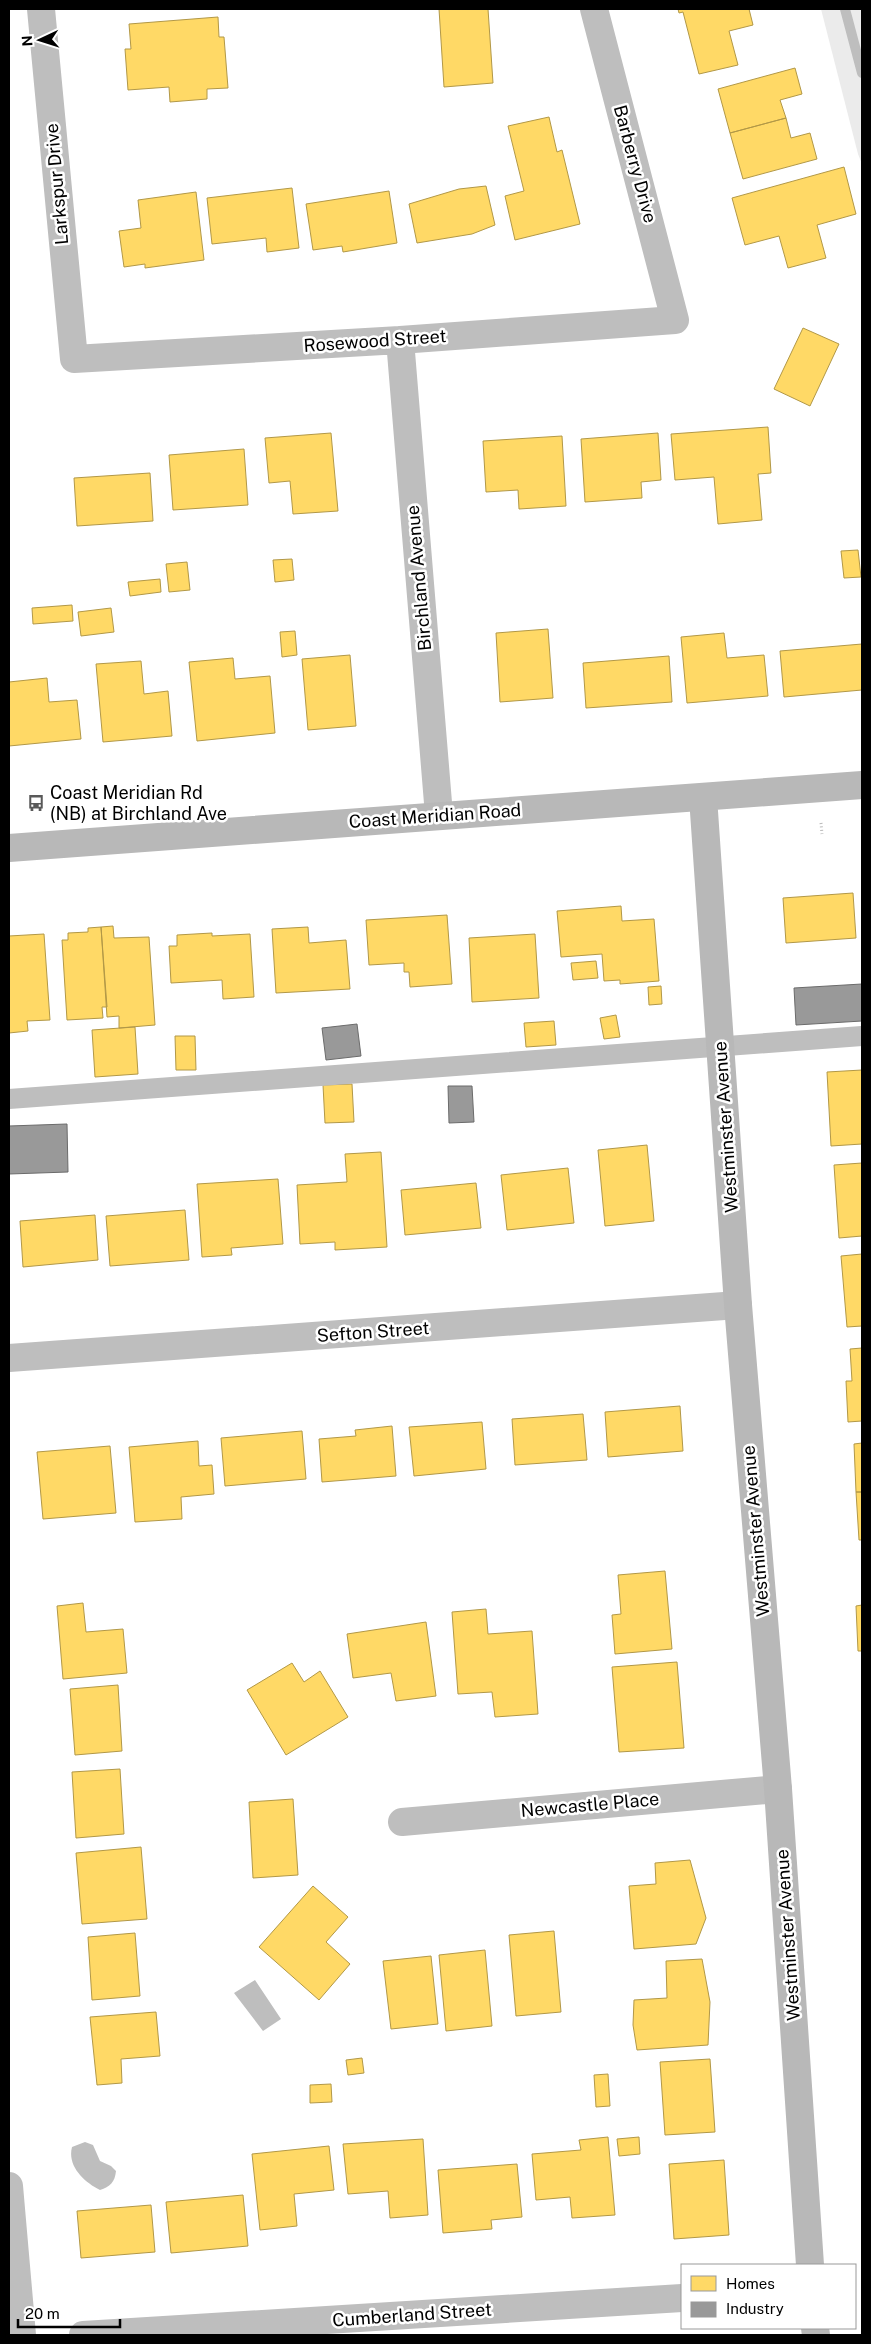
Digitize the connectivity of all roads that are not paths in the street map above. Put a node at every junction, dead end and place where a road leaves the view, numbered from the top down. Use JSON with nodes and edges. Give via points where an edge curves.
{"nodes":[{"id":1,"x":41,"y":9,"type":"edge"},
{"id":2,"x":594,"y":9,"type":"edge"},
{"id":3,"x":675,"y":320,"type":"joint"},
{"id":4,"x":400,"y":340,"type":"junction"},
{"id":5,"x":74,"y":359,"type":"joint"},
{"id":6,"x":862,"y":785,"type":"edge"},
{"id":7,"x":703,"y":797,"type":"junction"},
{"id":8,"x":438,"y":815,"type":"junction"},
{"id":9,"x":9,"y":848,"type":"edge"},
{"id":10,"x":862,"y":1036,"type":"edge"},
{"id":11,"x":720,"y":1047,"type":"junction"},
{"id":12,"x":9,"y":1099,"type":"edge"},
{"id":13,"x":738,"y":1305,"type":"junction"},
{"id":14,"x":9,"y":1358,"type":"edge"},
{"id":15,"x":778,"y":1789,"type":"junction"},
{"id":16,"x":402,"y":1822,"type":"dead end"},
{"id":17,"x":9,"y":2186,"type":"edge"},
{"id":18,"x":810,"y":2264,"type":"edge"},
{"id":19,"x":681,"y":2298,"type":"edge"},
{"id":20,"x":22,"y":2335,"type":"edge"},
{"id":21,"x":82,"y":2335,"type":"edge"}],
"edges":[{"from":1,"to":5,"type":"street","name":"Larkspur Drive"},
{"from":2,"to":3,"type":"street","name":"Barberry Drive"},
{"from":3,"to":4,"type":"street","name":"Rosewood Street"},
{"from":4,"to":5,"type":"street","name":"Rosewood Street"},
{"from":4,"to":8,"type":"street","name":"Birchland Avenue"},
{"from":6,"to":7,"type":"street","name":"Coast Meridian Road"},
{"from":7,"to":8,"type":"street","name":"Coast Meridian Road"},
{"from":7,"to":11,"type":"street","name":"Westminster Avenue"},
{"from":8,"to":9,"type":"street","name":"Coast Meridian Road"},
{"from":10,"to":11,"type":"lane"},
{"from":11,"to":12,"type":"lane"},
{"from":11,"to":13,"type":"street","name":"Westminster Avenue"},
{"from":13,"to":14,"type":"street","name":"Sefton Street"},
{"from":13,"to":15,"type":"street","name":"Westminster Avenue"},
{"from":15,"to":16,"type":"street","name":"Newcastle Place"},
{"from":15,"to":18,"type":"street","name":"Westminster Avenue"},
{"from":17,"to":20,"type":"street"},
{"from":19,"to":21,"type":"street","name":"Cumberland Street"}]}
